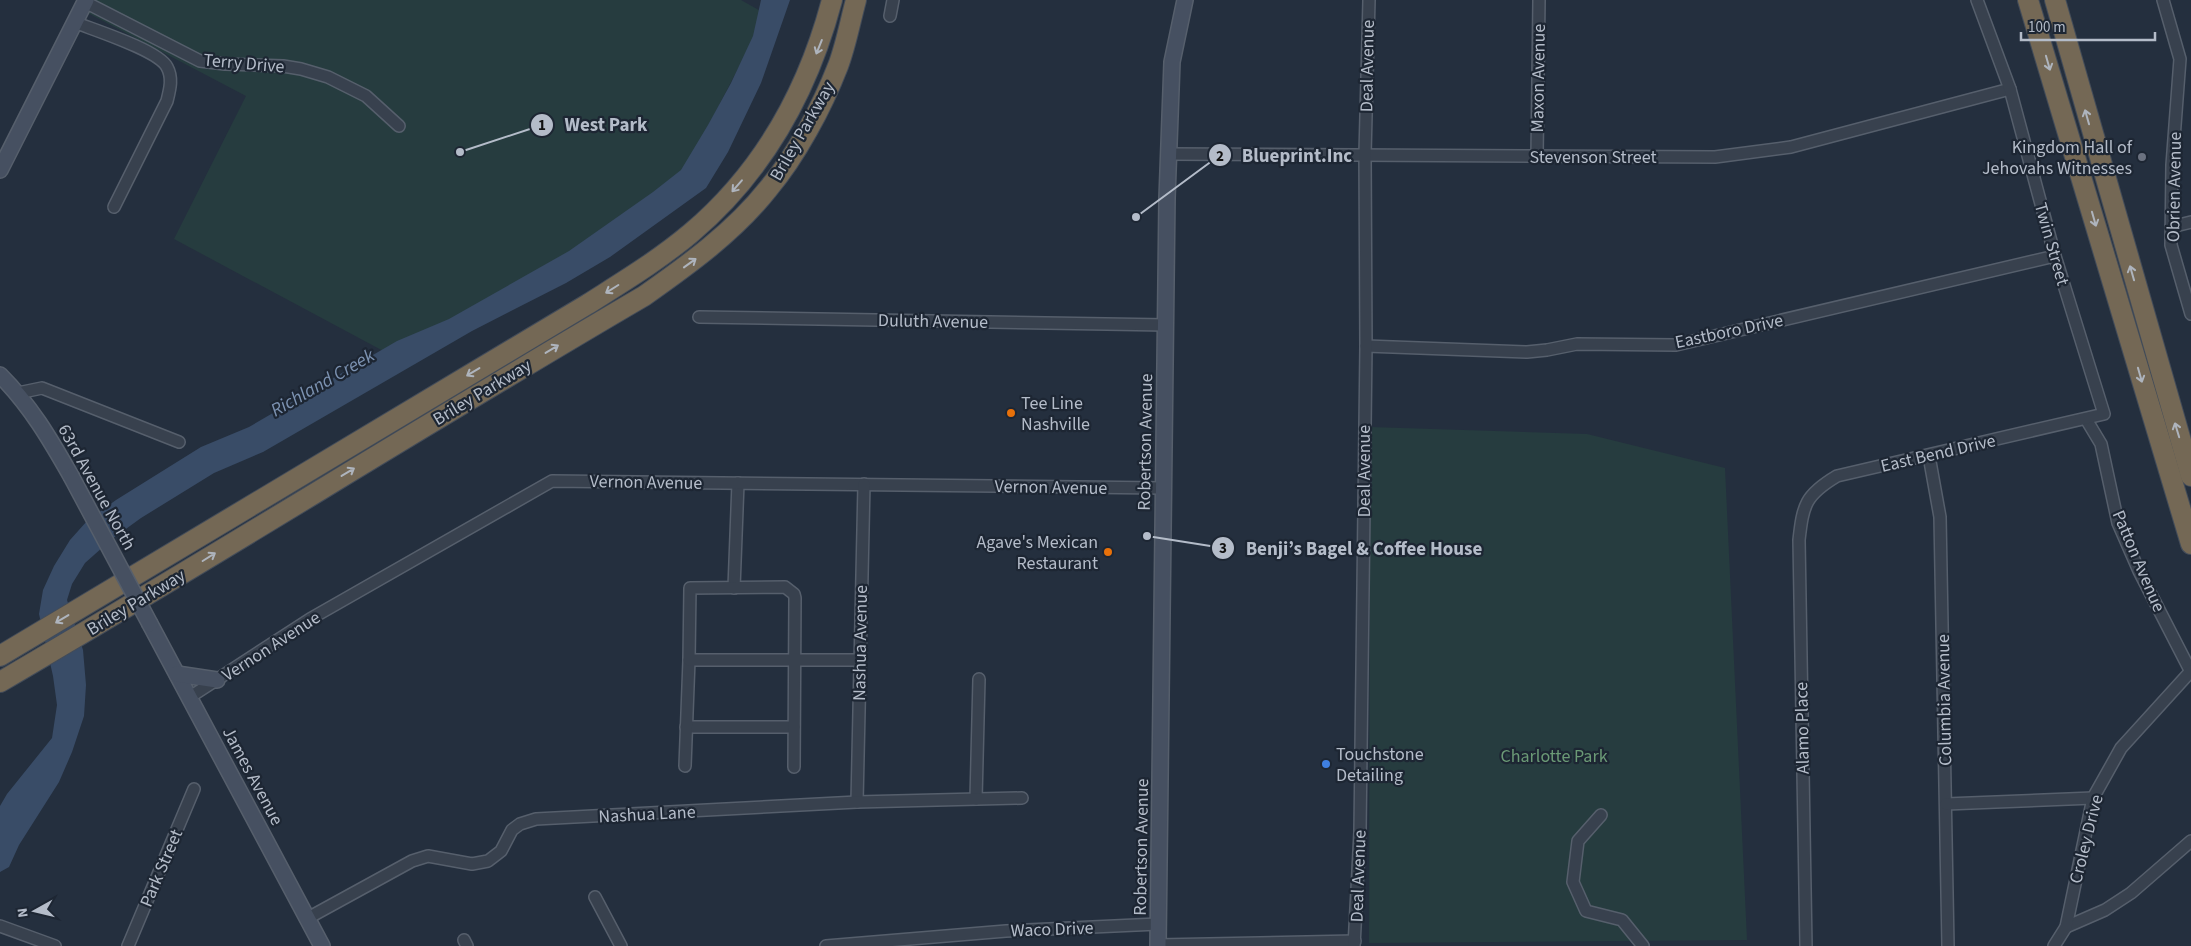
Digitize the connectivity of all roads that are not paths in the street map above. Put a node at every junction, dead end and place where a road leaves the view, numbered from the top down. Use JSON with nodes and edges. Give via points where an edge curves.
{"nodes":[{"id":1,"x":832,"y":0,"type":"edge"},
{"id":2,"x":856,"y":0,"type":"edge"},
{"id":3,"x":893,"y":0,"type":"edge"},
{"id":4,"x":1185,"y":0,"type":"edge"},
{"id":5,"x":1369,"y":0,"type":"edge"},
{"id":6,"x":1539,"y":0,"type":"edge"},
{"id":7,"x":1977,"y":0,"type":"edge"},
{"id":8,"x":2028,"y":0,"type":"edge"},
{"id":9,"x":2053,"y":0,"type":"edge"},
{"id":10,"x":2163,"y":0,"type":"edge"},
{"id":11,"x":85,"y":1,"type":"edge"},
{"id":12,"x":890,"y":16,"type":"dead end"},
{"id":13,"x":74,"y":22,"type":"junction"},
{"id":14,"x":2010,"y":89,"type":"junction"},
{"id":15,"x":399,"y":126,"type":"dead end"},
{"id":16,"x":1168,"y":154,"type":"junction"},
{"id":17,"x":1365,"y":154,"type":"junction"},
{"id":18,"x":1538,"y":156,"type":"junction"},
{"id":19,"x":0,"y":170,"type":"edge"},
{"id":20,"x":114,"y":207,"type":"dead end"},
{"id":21,"x":2191,"y":222,"type":"edge"},
{"id":22,"x":2171,"y":228,"type":"junction"},
{"id":23,"x":2055,"y":256,"type":"junction"},
{"id":24,"x":2191,"y":314,"type":"edge"},
{"id":25,"x":699,"y":318,"type":"dead end"},
{"id":26,"x":1166,"y":325,"type":"junction"},
{"id":27,"x":1366,"y":346,"type":"junction"},
{"id":28,"x":0,"y":375,"type":"edge"},
{"id":29,"x":18,"y":393,"type":"junction"},
{"id":30,"x":2086,"y":419,"type":"junction"},
{"id":31,"x":179,"y":442,"type":"dead end"},
{"id":32,"x":1929,"y":456,"type":"junction"},
{"id":33,"x":2191,"y":476,"type":"edge"},
{"id":34,"x":738,"y":483,"type":"junction"},
{"id":35,"x":864,"y":484,"type":"junction"},
{"id":36,"x":1162,"y":488,"type":"junction"},
{"id":37,"x":1802,"y":509,"type":"joint"},
{"id":38,"x":2191,"y":544,"type":"edge"},
{"id":39,"x":734,"y":588,"type":"junction"},
{"id":40,"x":150,"y":624,"type":"joint"},
{"id":41,"x":0,"y":656,"type":"edge"},
{"id":42,"x":689,"y":660,"type":"junction"},
{"id":43,"x":794,"y":660,"type":"junction"},
{"id":44,"x":860,"y":660,"type":"junction"},
{"id":45,"x":2191,"y":672,"type":"edge"},
{"id":46,"x":177,"y":674,"type":"junction"},
{"id":47,"x":979,"y":679,"type":"dead end"},
{"id":48,"x":217,"y":680,"type":"junction"},
{"id":49,"x":0,"y":682,"type":"edge"},
{"id":50,"x":190,"y":697,"type":"junction"},
{"id":51,"x":686,"y":728,"type":"junction"},
{"id":52,"x":794,"y":728,"type":"junction"},
{"id":53,"x":686,"y":766,"type":"dead end"},
{"id":54,"x":794,"y":767,"type":"dead end"},
{"id":55,"x":194,"y":790,"type":"dead end"},
{"id":56,"x":1022,"y":798,"type":"dead end"},
{"id":57,"x":2093,"y":798,"type":"junction"},
{"id":58,"x":976,"y":799,"type":"junction"},
{"id":59,"x":857,"y":802,"type":"junction"},
{"id":60,"x":1946,"y":804,"type":"junction"},
{"id":61,"x":1602,"y":815,"type":"dead end"},
{"id":62,"x":2191,"y":841,"type":"edge"},
{"id":63,"x":595,"y":897,"type":"dead end"},
{"id":64,"x":308,"y":918,"type":"junction"},
{"id":65,"x":1158,"y":924,"type":"junction"},
{"id":66,"x":0,"y":926,"type":"edge"},
{"id":67,"x":2066,"y":927,"type":"junction"},
{"id":68,"x":1355,"y":944,"type":"edge"},
{"id":69,"x":55,"y":946,"type":"edge"},
{"id":70,"x":128,"y":946,"type":"edge"},
{"id":71,"x":322,"y":946,"type":"edge"},
{"id":72,"x":621,"y":946,"type":"edge"},
{"id":73,"x":826,"y":946,"type":"edge"},
{"id":74,"x":1158,"y":946,"type":"edge"},
{"id":75,"x":1643,"y":946,"type":"edge"},
{"id":76,"x":1806,"y":946,"type":"edge"},
{"id":77,"x":1948,"y":946,"type":"edge"},
{"id":78,"x":2054,"y":946,"type":"edge"}],
"edges":[{"from":1,"to":41,"type":"highway","name":"Briley Parkway","one_way":true,"via":[[818,49],[771,144],[721,204],[691,233],[644,269],[588,304]]},
{"from":49,"to":2,"type":"highway","name":"Briley Parkway","one_way":true,"via":[[644,296],[696,259],[768,190],[797,148],[838,66]]},
{"from":3,"to":12,"type":"street"},
{"from":4,"to":16,"type":"street","name":"Robertson Avenue","via":[[1172,62]]},
{"from":5,"to":17,"type":"street","name":"Deal Avenue"},
{"from":6,"to":18,"type":"street","name":"Maxon Avenue"},
{"from":7,"to":14,"type":"street","name":"Twin Street"},
{"from":8,"to":38,"type":"highway","one_way":true},
{"from":33,"to":9,"type":"highway","one_way":true},
{"from":10,"to":22,"type":"street","name":"Obrien Avenue","via":[[2180,59]]},
{"from":11,"to":13,"type":"street"},
{"from":11,"to":15,"type":"street","name":"Terry Drive","via":[[200,61],[293,68],[328,77],[366,96]]},
{"from":13,"to":19,"type":"street"},
{"from":13,"to":20,"type":"street","via":[[154,54],[166,66],[171,82],[167,101]]},
{"from":14,"to":18,"type":"street","name":"Stevenson Street","via":[[1791,147],[1715,157]]},
{"from":14,"to":23,"type":"street","name":"Twin Street"},
{"from":16,"to":17,"type":"street","name":"Stevenson Street"},
{"from":16,"to":26,"type":"street","name":"Robertson Avenue"},
{"from":17,"to":18,"type":"street","name":"Stevenson Street"},
{"from":17,"to":27,"type":"street","name":"Deal Avenue"},
{"from":21,"to":22,"type":"street"},
{"from":22,"to":24,"type":"street","name":"Obrien Avenue","via":[[2171,245]]},
{"from":23,"to":27,"type":"street","name":"Eastboro Drive","via":[[1676,345],[1577,344],[1527,352]]},
{"from":23,"to":30,"type":"street","name":"Twin Street","via":[[2104,414]]},
{"from":25,"to":26,"type":"street","name":"Duluth Avenue"},
{"from":26,"to":36,"type":"street","name":"Robertson Avenue"},
{"from":27,"to":68,"type":"street","name":"Deal Avenue","via":[[1360,822]]},
{"from":28,"to":29,"type":"street","name":"63rd Avenue North"},
{"from":29,"to":31,"type":"street","via":[[42,388]]},
{"from":29,"to":40,"type":"street","name":"63rd Avenue North","bridge":true,"via":[[38,419]]},
{"from":30,"to":32,"type":"street","name":"East Bend Drive"},
{"from":30,"to":45,"type":"street","name":"Patton Avenue","via":[[2101,444],[2118,523]]},
{"from":32,"to":37,"type":"street","name":"East Bend Drive","via":[[1837,476],[1817,488]]},
{"from":32,"to":60,"type":"street","name":"Columbia Avenue","via":[[1940,516]]},
{"from":34,"to":35,"type":"street","name":"Vernon Avenue"},
{"from":34,"to":39,"type":"street"},
{"from":34,"to":48,"type":"street","name":"Vernon Avenue","via":[[552,481],[310,619]]},
{"from":35,"to":36,"type":"street","name":"Vernon Avenue"},
{"from":35,"to":44,"type":"street","name":"Nashua Avenue"},
{"from":36,"to":65,"type":"street","name":"Robertson Avenue"},
{"from":37,"to":76,"type":"street","name":"Alamo Place","via":[[1798,540]]},
{"from":39,"to":42,"type":"street","via":[[690,588]]},
{"from":39,"to":43,"type":"street","via":[[785,587],[794,594]]},
{"from":40,"to":46,"type":"street","name":"James Avenue"},
{"from":42,"to":43,"type":"street"},
{"from":42,"to":51,"type":"street"},
{"from":43,"to":44,"type":"street"},
{"from":43,"to":52,"type":"street"},
{"from":44,"to":59,"type":"street","name":"Nashua Avenue"},
{"from":45,"to":57,"type":"street","name":"Croley Drive","via":[[2121,748]]},
{"from":46,"to":48,"type":"street"},
{"from":46,"to":50,"type":"street","name":"James Avenue"},
{"from":47,"to":58,"type":"street"},
{"from":48,"to":50,"type":"street","name":"Vernon Avenue"},
{"from":50,"to":64,"type":"street","name":"James Avenue"},
{"from":51,"to":52,"type":"street"},
{"from":51,"to":53,"type":"street"},
{"from":52,"to":54,"type":"street"},
{"from":55,"to":70,"type":"street","name":"Park Street"},
{"from":56,"to":58,"type":"street","name":"Nashua Lane"},
{"from":57,"to":60,"type":"street"},
{"from":57,"to":67,"type":"street","name":"Croley Drive"},
{"from":58,"to":59,"type":"street","name":"Nashua Lane"},
{"from":59,"to":64,"type":"street","name":"Nashua Lane","via":[[536,819],[512,830],[501,851],[488,862],[472,864],[428,856],[412,861]]},
{"from":60,"to":77,"type":"street","name":"Columbia Avenue"},
{"from":61,"to":75,"type":"street","via":[[1578,841],[1573,882],[1586,911],[1622,920]]},
{"from":62,"to":67,"type":"street","via":[[2131,893],[2105,910]]},
{"from":63,"to":72,"type":"street"},
{"from":64,"to":71,"type":"street","name":"James Avenue"},
{"from":65,"to":73,"type":"street","name":"Waco Drive","via":[[1006,931]]},
{"from":65,"to":74,"type":"street","name":"Robertson Avenue"},
{"from":66,"to":69,"type":"street"},
{"from":67,"to":78,"type":"street","name":"Croley Drive"},
{"from":68,"to":74,"type":"street"}]}
